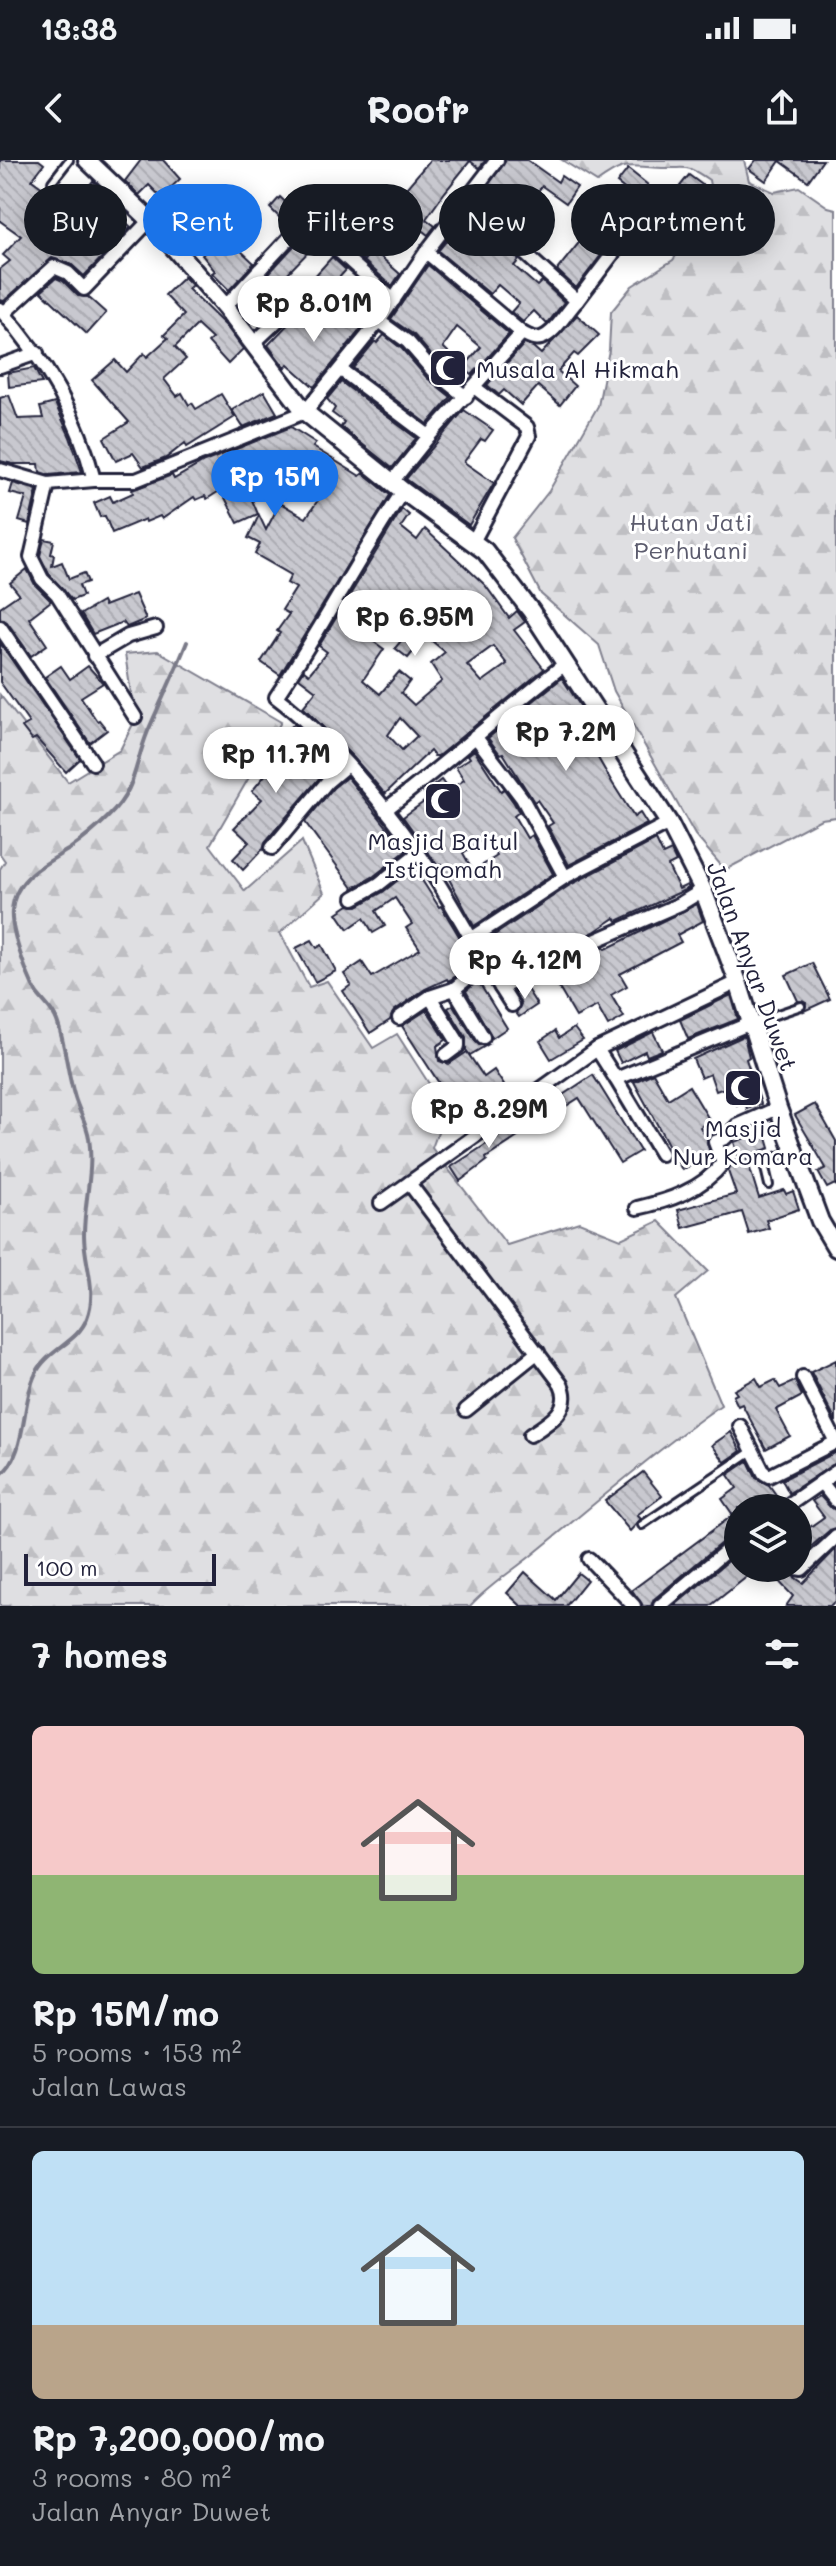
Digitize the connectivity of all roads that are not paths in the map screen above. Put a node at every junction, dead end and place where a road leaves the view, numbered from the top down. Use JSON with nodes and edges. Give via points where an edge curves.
{"nodes":[{"id":1,"x":69,"y":160,"type":"edge"},
{"id":2,"x":87,"y":160,"type":"edge"},
{"id":3,"x":497,"y":160,"type":"edge"},
{"id":4,"x":52,"y":182,"type":"dead end"},
{"id":5,"x":478,"y":184,"type":"edge"},
{"id":6,"x":143,"y":213,"type":"edge"},
{"id":7,"x":143,"y":227,"type":"edge"},
{"id":8,"x":439,"y":235,"type":"edge"},
{"id":9,"x":426,"y":252,"type":"junction"},
{"id":10,"x":181,"y":256,"type":"edge"},
{"id":11,"x":528,"y":256,"type":"edge"},
{"id":12,"x":611,"y":256,"type":"edge"},
{"id":13,"x":394,"y":300,"type":"junction"},
{"id":14,"x":577,"y":301,"type":"junction"},
{"id":15,"x":294,"y":305,"type":"dead end"},
{"id":16,"x":225,"y":307,"type":"junction"},
{"id":17,"x":2,"y":311,"type":"edge"},
{"id":18,"x":379,"y":321,"type":"junction"},
{"id":19,"x":522,"y":333,"type":"junction"},
{"id":20,"x":254,"y":343,"type":"junction"},
{"id":21,"x":37,"y":353,"type":"junction"},
{"id":22,"x":0,"y":366,"type":"edge"},
{"id":23,"x":341,"y":370,"type":"junction"},
{"id":24,"x":470,"y":392,"type":"junction"},
{"id":25,"x":305,"y":412,"type":"junction"},
{"id":26,"x":429,"y":436,"type":"junction"},
{"id":27,"x":0,"y":470,"type":"edge"},
{"id":28,"x":94,"y":480,"type":"junction"},
{"id":29,"x":48,"y":484,"type":"junction"},
{"id":30,"x":398,"y":486,"type":"junction"},
{"id":31,"x":473,"y":542,"type":"junction"},
{"id":32,"x":0,"y":627,"type":"edge"},
{"id":33,"x":156,"y":628,"type":"dead end"},
{"id":34,"x":94,"y":656,"type":"junction"},
{"id":35,"x":565,"y":664,"type":"junction"},
{"id":36,"x":135,"y":717,"type":"dead end"},
{"id":37,"x":475,"y":736,"type":"junction"},
{"id":38,"x":322,"y":739,"type":"junction"},
{"id":39,"x":93,"y":763,"type":"dead end"},
{"id":40,"x":297,"y":765,"type":"dead end"},
{"id":41,"x":347,"y":765,"type":"junction"},
{"id":42,"x":385,"y":810,"type":"junction"},
{"id":43,"x":669,"y":823,"type":"junction"},
{"id":44,"x":272,"y":848,"type":"dead end"},
{"id":45,"x":417,"y":854,"type":"junction"},
{"id":46,"x":565,"y":877,"type":"junction"},
{"id":47,"x":703,"y":890,"type":"junction"},
{"id":48,"x":354,"y":898,"type":"dead end"},
{"id":49,"x":471,"y":939,"type":"junction"},
{"id":50,"x":485,"y":964,"type":"junction"},
{"id":51,"x":738,"y":982,"type":"junction"},
{"id":52,"x":501,"y":988,"type":"junction"},
{"id":53,"x":454,"y":989,"type":"junction"},
{"id":54,"x":430,"y":997,"type":"junction"},
{"id":55,"x":512,"y":1005,"type":"dead end"},
{"id":56,"x":801,"y":1006,"type":"dead end"},
{"id":57,"x":399,"y":1018,"type":"dead end"},
{"id":58,"x":751,"y":1023,"type":"junction"},
{"id":59,"x":483,"y":1037,"type":"dead end"},
{"id":60,"x":597,"y":1049,"type":"junction"},
{"id":61,"x":446,"y":1055,"type":"dead end"},
{"id":62,"x":616,"y":1079,"type":"junction"},
{"id":63,"x":778,"y":1108,"type":"junction"},
{"id":64,"x":794,"y":1151,"type":"junction"},
{"id":65,"x":661,"y":1154,"type":"dead end"},
{"id":66,"x":409,"y":1183,"type":"junction"},
{"id":67,"x":769,"y":1185,"type":"dead end"},
{"id":68,"x":381,"y":1203,"type":"dead end"},
{"id":69,"x":637,"y":1208,"type":"dead end"},
{"id":70,"x":836,"y":1248,"type":"edge"},
{"id":71,"x":538,"y":1352,"type":"junction"},
{"id":72,"x":803,"y":1377,"type":"dead end"},
{"id":73,"x":466,"y":1410,"type":"dead end"},
{"id":74,"x":740,"y":1426,"type":"dead end"},
{"id":75,"x":530,"y":1435,"type":"dead end"},
{"id":76,"x":836,"y":1442,"type":"edge"},
{"id":77,"x":753,"y":1450,"type":"junction"},
{"id":78,"x":836,"y":1472,"type":"edge"},
{"id":79,"x":821,"y":1482,"type":"junction"},
{"id":80,"x":804,"y":1494,"type":"edge"},
{"id":81,"x":836,"y":1501,"type":"edge"},
{"id":82,"x":642,"y":1525,"type":"dead end"},
{"id":83,"x":836,"y":1537,"type":"edge"},
{"id":84,"x":724,"y":1553,"type":"edge"},
{"id":85,"x":589,"y":1559,"type":"dead end"},
{"id":86,"x":812,"y":1560,"type":"edge"},
{"id":87,"x":634,"y":1606,"type":"edge"},
{"id":88,"x":660,"y":1606,"type":"edge"}],
"edges":[{"from":1,"to":4,"type":"lane"},
{"from":2,"to":6,"type":"street","name":"Jalan Anyar Duwet"},
{"from":3,"to":5,"type":"street"},
{"from":7,"to":17,"type":"street","via":[[84,289],[54,267]]},
{"from":8,"to":9,"type":"street"},
{"from":9,"to":13,"type":"street"},
{"from":9,"to":19,"type":"street"},
{"from":10,"to":16,"type":"street","name":"Jalan Anyar Duwet"},
{"from":11,"to":14,"type":"street"},
{"from":12,"to":14,"type":"street"},
{"from":13,"to":16,"type":"street","via":[[303,223]]},
{"from":13,"to":18,"type":"street"},
{"from":14,"to":19,"type":"street","via":[[541,338]]},
{"from":15,"to":20,"type":"street"},
{"from":16,"to":20,"type":"street","name":"Jalan Anyar Duwet"},
{"from":17,"to":21,"type":"street"},
{"from":18,"to":23,"type":"street"},
{"from":18,"to":24,"type":"street","via":[[408,342],[434,372]]},
{"from":19,"to":24,"type":"street"},
{"from":20,"to":25,"type":"street","name":"Jalan Anyar Duwet"},
{"from":21,"to":22,"type":"street"},
{"from":21,"to":28,"type":"street","via":[[86,449]]},
{"from":23,"to":25,"type":"street"},
{"from":23,"to":26,"type":"street"},
{"from":24,"to":26,"type":"street"},
{"from":24,"to":31,"type":"street","via":[[527,427],[529,436]]},
{"from":25,"to":28,"type":"street","via":[[136,480]]},
{"from":25,"to":30,"type":"street","name":"Jalan Anyar Duwet"},
{"from":26,"to":30,"type":"street"},
{"from":27,"to":29,"type":"street"},
{"from":28,"to":29,"type":"street"},
{"from":29,"to":34,"type":"street","via":[[31,557]]},
{"from":30,"to":31,"type":"street","name":"Jalan Anyar Duwet"},
{"from":30,"to":38,"type":"street","via":[[311,645],[276,697]]},
{"from":31,"to":35,"type":"street","name":"Jalan Anyar Duwet","via":[[531,611]]},
{"from":32,"to":39,"type":"street"},
{"from":33,"to":34,"type":"street","via":[[128,636]]},
{"from":34,"to":36,"type":"street"},
{"from":35,"to":37,"type":"street"},
{"from":35,"to":43,"type":"street","name":"Jalan Anyar Duwet"},
{"from":37,"to":42,"type":"street"},
{"from":37,"to":46,"type":"street","via":[[522,798]]},
{"from":38,"to":40,"type":"street"},
{"from":38,"to":41,"type":"street"},
{"from":41,"to":42,"type":"street"},
{"from":41,"to":44,"type":"street"},
{"from":42,"to":45,"type":"street"},
{"from":43,"to":46,"type":"street"},
{"from":43,"to":47,"type":"street","name":"Jalan Anyar Duwet"},
{"from":45,"to":48,"type":"street"},
{"from":45,"to":49,"type":"street"},
{"from":46,"to":49,"type":"street"},
{"from":47,"to":51,"type":"street","name":"Jalan Anyar Duwet"},
{"from":47,"to":52,"type":"street"},
{"from":49,"to":50,"type":"street"},
{"from":50,"to":52,"type":"street"},
{"from":50,"to":53,"type":"street"},
{"from":51,"to":58,"type":"street","name":"Jalan Anyar Duwet"},
{"from":51,"to":60,"type":"street"},
{"from":52,"to":55,"type":"street"},
{"from":53,"to":54,"type":"street"},
{"from":53,"to":59,"type":"street"},
{"from":54,"to":57,"type":"street"},
{"from":54,"to":61,"type":"street","via":[[458,1042]]},
{"from":56,"to":58,"type":"lane"},
{"from":58,"to":62,"type":"street"},
{"from":58,"to":63,"type":"street","name":"Jalan Anyar Duwet"},
{"from":60,"to":62,"type":"street"},
{"from":60,"to":66,"type":"street"},
{"from":62,"to":65,"type":"street"},
{"from":63,"to":64,"type":"street","name":"Jalan Anyar Duwet"},
{"from":63,"to":69,"type":"street","via":[[715,1142],[723,1163],[684,1194]]},
{"from":64,"to":67,"type":"lane","via":[[765,1161]]},
{"from":64,"to":70,"type":"street","name":"Jalan Anyar Duwet"},
{"from":66,"to":68,"type":"street"},
{"from":66,"to":71,"type":"street"},
{"from":71,"to":73,"type":"street"},
{"from":71,"to":75,"type":"street","via":[[561,1384],[565,1401],[555,1418]]},
{"from":72,"to":76,"type":"street"},
{"from":74,"to":77,"type":"street"},
{"from":76,"to":77,"type":"street","via":[[769,1476]]},
{"from":77,"to":82,"type":"lane"},
{"from":78,"to":79,"type":"street"},
{"from":79,"to":80,"type":"street"},
{"from":79,"to":81,"type":"street"},
{"from":83,"to":86,"type":"street"},
{"from":84,"to":88,"type":"street"},
{"from":85,"to":87,"type":"street"}]}
